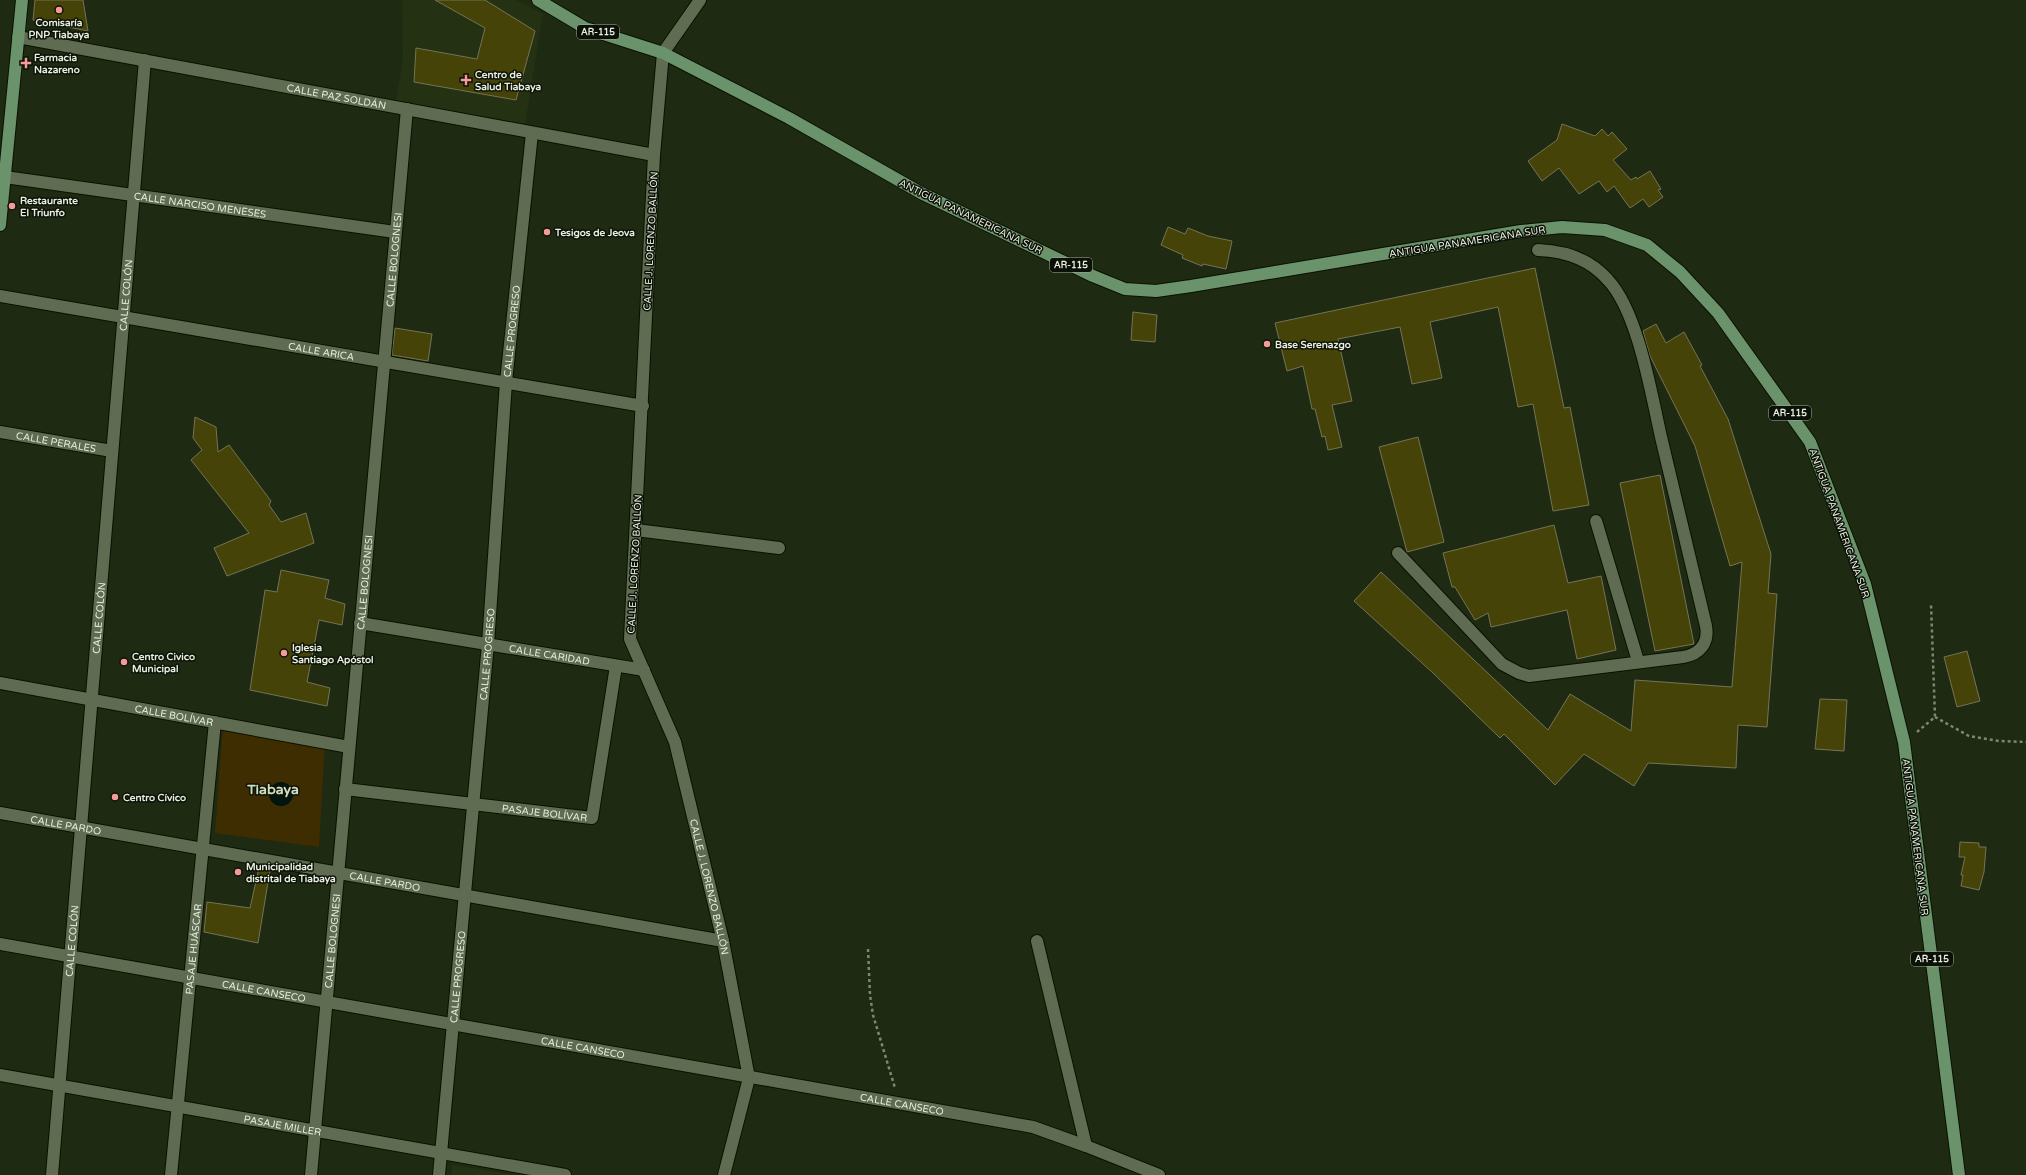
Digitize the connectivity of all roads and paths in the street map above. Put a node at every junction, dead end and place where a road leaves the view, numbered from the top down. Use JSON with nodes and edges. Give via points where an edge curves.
{"nodes":[{"id":1,"x":22,"y":0,"type":"edge"},
{"id":2,"x":538,"y":0,"type":"edge"},
{"id":3,"x":700,"y":0,"type":"edge"},
{"id":4,"x":18,"y":37,"type":"junction"},
{"id":5,"x":663,"y":54,"type":"junction"},
{"id":6,"x":145,"y":60,"type":"junction"},
{"id":7,"x":407,"y":109,"type":"junction"},
{"id":8,"x":532,"y":133,"type":"junction"},
{"id":9,"x":654,"y":155,"type":"junction"},
{"id":10,"x":5,"y":177,"type":"junction"},
{"id":11,"x":132,"y":195,"type":"junction"},
{"id":12,"x":0,"y":225,"type":"edge"},
{"id":13,"x":395,"y":232,"type":"junction"},
{"id":14,"x":1538,"y":250,"type":"dead end"},
{"id":15,"x":0,"y":296,"type":"edge"},
{"id":16,"x":124,"y":317,"type":"junction"},
{"id":17,"x":385,"y":361,"type":"junction"},
{"id":18,"x":506,"y":382,"type":"junction"},
{"id":19,"x":643,"y":406,"type":"junction"},
{"id":20,"x":0,"y":432,"type":"edge"},
{"id":21,"x":112,"y":451,"type":"junction"},
{"id":22,"x":1596,"y":521,"type":"dead end"},
{"id":23,"x":636,"y":530,"type":"junction"},
{"id":24,"x":779,"y":548,"type":"dead end"},
{"id":25,"x":1398,"y":553,"type":"dead end"},
{"id":26,"x":1931,"y":604,"type":"dead end"},
{"id":27,"x":360,"y":622,"type":"junction"},
{"id":28,"x":488,"y":644,"type":"junction"},
{"id":29,"x":1638,"y":662,"type":"junction"},
{"id":30,"x":616,"y":666,"type":"junction"},
{"id":31,"x":644,"y":670,"type":"junction"},
{"id":32,"x":0,"y":683,"type":"edge"},
{"id":33,"x":91,"y":700,"type":"junction"},
{"id":34,"x":1935,"y":717,"type":"junction"},
{"id":35,"x":214,"y":722,"type":"junction"},
{"id":36,"x":1904,"y":742,"type":"junction"},
{"id":37,"x":2026,"y":742,"type":"edge"},
{"id":38,"x":349,"y":747,"type":"junction"},
{"id":39,"x":345,"y":789,"type":"junction"},
{"id":40,"x":473,"y":804,"type":"junction"},
{"id":41,"x":0,"y":813,"type":"edge"},
{"id":42,"x":81,"y":827,"type":"junction"},
{"id":43,"x":202,"y":848,"type":"junction"},
{"id":44,"x":338,"y":872,"type":"junction"},
{"id":45,"x":465,"y":895,"type":"junction"},
{"id":46,"x":723,"y":941,"type":"junction"},
{"id":47,"x":1037,"y":941,"type":"dead end"},
{"id":48,"x":0,"y":944,"type":"edge"},
{"id":49,"x":868,"y":948,"type":"dead end"},
{"id":50,"x":70,"y":957,"type":"junction"},
{"id":51,"x":190,"y":978,"type":"junction"},
{"id":52,"x":326,"y":1003,"type":"junction"},
{"id":53,"x":453,"y":1025,"type":"junction"},
{"id":54,"x":0,"y":1075,"type":"edge"},
{"id":55,"x":749,"y":1078,"type":"junction"},
{"id":56,"x":60,"y":1085,"type":"junction"},
{"id":57,"x":902,"y":1104,"type":"junction"},
{"id":58,"x":178,"y":1106,"type":"junction"},
{"id":59,"x":315,"y":1131,"type":"junction"},
{"id":60,"x":1086,"y":1146,"type":"junction"},
{"id":61,"x":441,"y":1153,"type":"junction"},
{"id":62,"x":52,"y":1175,"type":"edge"},
{"id":63,"x":172,"y":1175,"type":"edge"},
{"id":64,"x":311,"y":1175,"type":"edge"},
{"id":65,"x":439,"y":1175,"type":"edge"},
{"id":66,"x":565,"y":1175,"type":"edge"},
{"id":67,"x":724,"y":1175,"type":"edge"},
{"id":68,"x":1159,"y":1175,"type":"edge"},
{"id":69,"x":1959,"y":1175,"type":"edge"}],
"edges":[{"from":1,"to":4,"type":"main road"},
{"from":2,"to":5,"type":"main road","name":"ANTIGUA PANAMERICANA SUR","number":"AR-115","via":[[585,28]]},
{"from":3,"to":5,"type":"street"},
{"from":4,"to":6,"type":"street","name":"CALLE PAZ SOLDÁN"},
{"from":4,"to":10,"type":"main road"},
{"from":5,"to":9,"type":"street","name":"CALLE J. LORENZO BALLÓN"},
{"from":5,"to":36,"type":"main road","name":"ANTIGUA PANAMERICANA SUR","number":"AR-115","via":[[789,118],[920,193],[1125,289],[1156,291],[1521,231],[1562,227],[1605,230],[1647,245],[1680,272],[1718,312],[1810,442],[1865,584]]},
{"from":6,"to":7,"type":"street","name":"CALLE PAZ SOLDÁN"},
{"from":6,"to":11,"type":"street","name":"CALLE COLÓN"},
{"from":7,"to":8,"type":"street","name":"CALLE PAZ SOLDÁN"},
{"from":7,"to":13,"type":"street","name":"CALLE BOLOGNESI"},
{"from":8,"to":9,"type":"street","name":"CALLE PAZ SOLDÁN"},
{"from":8,"to":18,"type":"street","name":"CALLE PROGRESO"},
{"from":9,"to":19,"type":"street","name":"CALLE J. LORENZO BALLÓN"},
{"from":10,"to":11,"type":"street","name":"CALLE NARCISO MENESES"},
{"from":10,"to":12,"type":"main road"},
{"from":11,"to":13,"type":"street","name":"CALLE NARCISO MENESES"},
{"from":11,"to":16,"type":"street","name":"CALLE COLÓN"},
{"from":13,"to":17,"type":"street","name":"CALLE BOLOGNESI"},
{"from":14,"to":29,"type":"street","via":[[1569,254],[1597,269],[1608,279],[1625,305],[1643,358],[1708,633],[1703,646],[1691,656]]},
{"from":15,"to":16,"type":"street","name":"CALLE ARICA"},
{"from":16,"to":17,"type":"street","name":"CALLE ARICA"},
{"from":16,"to":21,"type":"street","name":"CALLE COLÓN"},
{"from":17,"to":18,"type":"street","name":"CALLE ARICA"},
{"from":17,"to":27,"type":"street","name":"CALLE BOLOGNESI"},
{"from":18,"to":19,"type":"street","name":"CALLE ARICA"},
{"from":18,"to":28,"type":"street","name":"CALLE PROGRESO"},
{"from":19,"to":23,"type":"street","name":"CALLE J. LORENZO BALLÓN"},
{"from":20,"to":21,"type":"street","name":"CALLE PERALES"},
{"from":21,"to":33,"type":"street","name":"CALLE COLÓN"},
{"from":22,"to":29,"type":"street"},
{"from":23,"to":24,"type":"street"},
{"from":23,"to":31,"type":"street","name":"CALLE J. LORENZO BALLÓN","via":[[630,639]]},
{"from":25,"to":29,"type":"street","via":[[1502,664],[1519,674],[1529,676]]},
{"from":26,"to":34,"type":"path"},
{"from":27,"to":28,"type":"street","name":"CALLE CARIDAD"},
{"from":27,"to":38,"type":"street","name":"CALLE BOLOGNESI"},
{"from":28,"to":30,"type":"street","name":"CALLE CARIDAD"},
{"from":28,"to":40,"type":"street","name":"CALLE PROGRESO"},
{"from":30,"to":31,"type":"street","name":"CALLE CARIDAD"},
{"from":30,"to":40,"type":"street","name":"PASAJE BOLÍVAR","via":[[592,818]]},
{"from":31,"to":46,"type":"street","name":"CALLE J. LORENZO BALLÓN","via":[[674,742]]},
{"from":32,"to":33,"type":"street","name":"CALLE BOLÍVAR"},
{"from":33,"to":35,"type":"street","name":"CALLE BOLÍVAR"},
{"from":33,"to":42,"type":"street","name":"CALLE COLÓN"},
{"from":34,"to":36,"type":"path"},
{"from":34,"to":37,"type":"path","via":[[1969,736]]},
{"from":35,"to":38,"type":"street","name":"CALLE BOLÍVAR"},
{"from":35,"to":43,"type":"street","name":"PASAJE HUÁSCAR"},
{"from":36,"to":69,"type":"main road","name":"ANTIGUA PANAMERICANA SUR","number":"AR-115"},
{"from":38,"to":39,"type":"street","name":"CALLE BOLOGNESI"},
{"from":39,"to":40,"type":"street","name":"PASAJE BOLÍVAR"},
{"from":39,"to":44,"type":"street","name":"CALLE BOLOGNESI"},
{"from":40,"to":45,"type":"street","name":"CALLE PROGRESO"},
{"from":41,"to":42,"type":"street","name":"CALLE PARDO"},
{"from":42,"to":43,"type":"street","name":"CALLE PARDO"},
{"from":42,"to":50,"type":"street","name":"CALLE COLÓN"},
{"from":43,"to":44,"type":"street","name":"CALLE PARDO"},
{"from":43,"to":51,"type":"street","name":"PASAJE HUÁSCAR"},
{"from":44,"to":45,"type":"street","name":"CALLE PARDO"},
{"from":44,"to":52,"type":"street","name":"CALLE BOLOGNESI"},
{"from":45,"to":46,"type":"street","name":"CALLE PARDO"},
{"from":45,"to":53,"type":"street","name":"CALLE PROGRESO"},
{"from":46,"to":55,"type":"street","name":"CALLE J. LORENZO BALLÓN"},
{"from":47,"to":60,"type":"street"},
{"from":48,"to":50,"type":"street","name":"CALLE CANSECO"},
{"from":49,"to":57,"type":"path","via":[[872,1015],[890,1075]]},
{"from":50,"to":51,"type":"street","name":"CALLE CANSECO"},
{"from":50,"to":56,"type":"street","name":"CALLE COLÓN"},
{"from":51,"to":52,"type":"street","name":"CALLE CANSECO"},
{"from":51,"to":58,"type":"street","name":"PASAJE HUÁSCAR"},
{"from":52,"to":53,"type":"street","name":"CALLE CANSECO"},
{"from":52,"to":59,"type":"street","name":"CALLE BOLOGNESI"},
{"from":53,"to":55,"type":"street","name":"CALLE CANSECO"},
{"from":53,"to":61,"type":"street","name":"CALLE PROGRESO"},
{"from":54,"to":56,"type":"street","name":"PASAJE MILLER"},
{"from":55,"to":57,"type":"street","name":"CALLE CANSECO"},
{"from":55,"to":67,"type":"street","name":"CALLE J. LORENZO BALLÓN"},
{"from":56,"to":58,"type":"street","name":"PASAJE MILLER"},
{"from":56,"to":62,"type":"street","name":"CALLE COLÓN"},
{"from":57,"to":60,"type":"street","name":"CALLE CANSECO","via":[[1033,1127]]},
{"from":58,"to":59,"type":"street","name":"PASAJE MILLER"},
{"from":58,"to":63,"type":"street","name":"PASAJE HUÁSCAR"},
{"from":59,"to":61,"type":"street","name":"PASAJE MILLER"},
{"from":59,"to":64,"type":"street","name":"CALLE BOLOGNESI"},
{"from":60,"to":68,"type":"street","name":"CALLE CANSECO"},
{"from":61,"to":65,"type":"street","name":"CALLE PROGRESO"},
{"from":61,"to":66,"type":"street","name":"PASAJE MILLER"}]}
